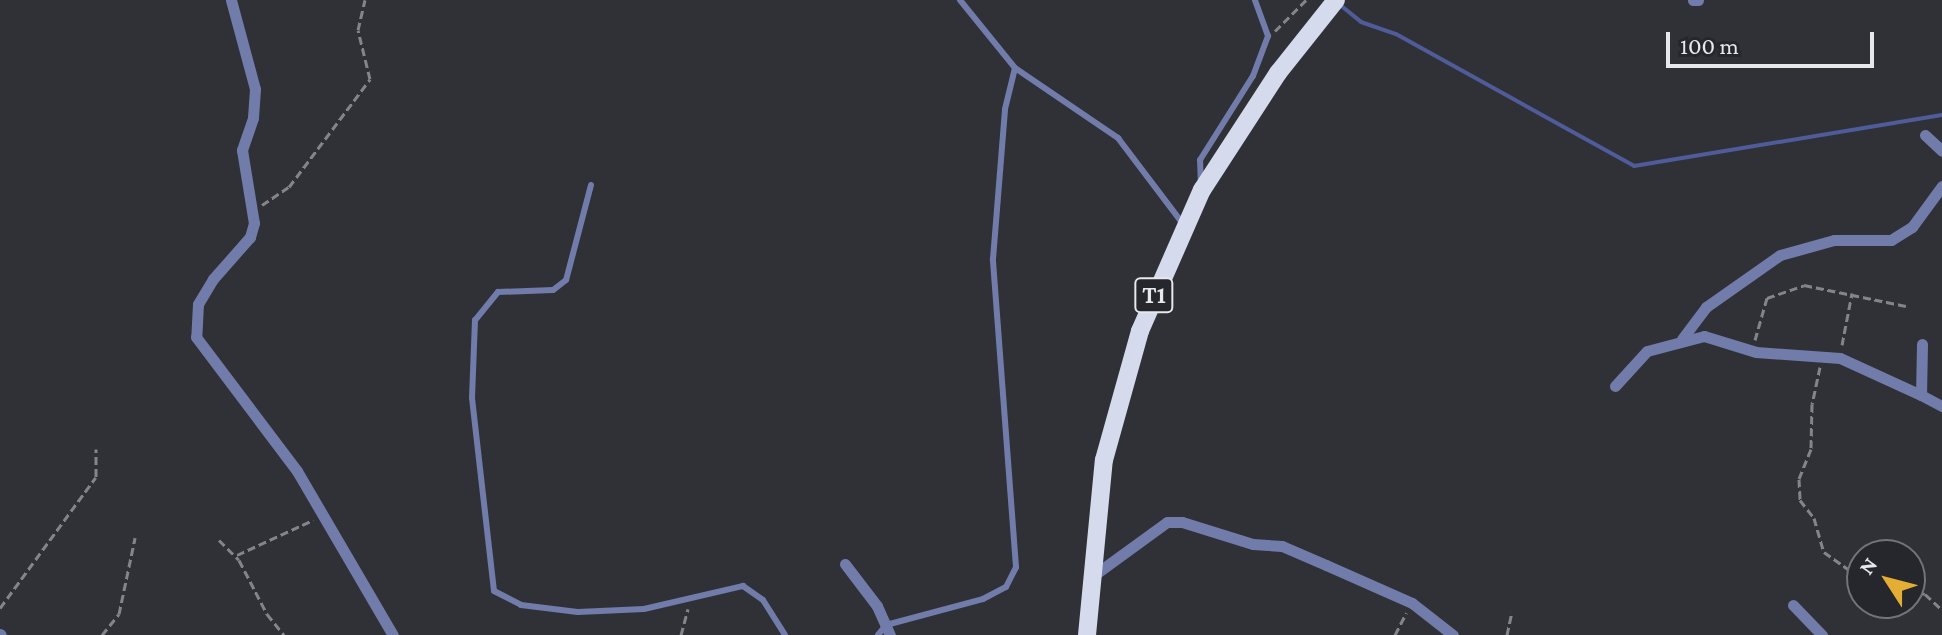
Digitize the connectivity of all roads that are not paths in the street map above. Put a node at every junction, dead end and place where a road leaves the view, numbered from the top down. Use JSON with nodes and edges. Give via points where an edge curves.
{"nodes":[{"id":1,"x":231,"y":0,"type":"edge"},
{"id":2,"x":960,"y":0,"type":"edge"},
{"id":3,"x":1255,"y":0,"type":"edge"},
{"id":4,"x":1336,"y":0,"type":"edge"},
{"id":5,"x":1015,"y":68,"type":"junction"},
{"id":6,"x":1925,"y":135,"type":"dead end"},
{"id":7,"x":1942,"y":151,"type":"edge"},
{"id":8,"x":591,"y":185,"type":"dead end"},
{"id":9,"x":1942,"y":186,"type":"edge"},
{"id":10,"x":1202,"y":190,"type":"junction"},
{"id":11,"x":1183,"y":224,"type":"junction"},
{"id":12,"x":1682,"y":339,"type":"junction"},
{"id":13,"x":1922,"y":344,"type":"dead end"},
{"id":14,"x":1615,"y":386,"type":"dead end"},
{"id":15,"x":1921,"y":395,"type":"junction"},
{"id":16,"x":1942,"y":406,"type":"edge"},
{"id":17,"x":845,"y":564,"type":"dead end"},
{"id":18,"x":1090,"y":578,"type":"junction"},
{"id":19,"x":1793,"y":605,"type":"dead end"},
{"id":20,"x":885,"y":632,"type":"edge"},
{"id":21,"x":393,"y":635,"type":"edge"},
{"id":22,"x":785,"y":635,"type":"edge"},
{"id":23,"x":1087,"y":635,"type":"edge"},
{"id":24,"x":1453,"y":635,"type":"edge"},
{"id":25,"x":1822,"y":635,"type":"edge"}],
"edges":[{"from":1,"to":21,"type":"street","via":[[255,89],[253,118],[242,150],[255,209],[250,237],[198,304],[196,337],[324,515]]},
{"from":2,"to":5,"type":"lane"},
{"from":3,"to":10,"type":"lane","via":[[1268,36],[1253,76],[1200,160]]},
{"from":4,"to":10,"type":"highway","number":"T1","via":[[1278,73]]},
{"from":5,"to":11,"type":"lane","via":[[1118,138]]},
{"from":5,"to":20,"type":"lane","via":[[1005,109],[993,259],[1016,567],[1006,587],[983,599]]},
{"from":6,"to":7,"type":"street"},
{"from":8,"to":22,"type":"lane","via":[[566,280],[553,290],[498,292],[475,320],[472,398],[494,591],[508,601],[547,610],[644,609],[743,586],[763,600]]},
{"from":9,"to":12,"type":"street","via":[[1912,227],[1891,240],[1834,240],[1780,255],[1706,307]]},
{"from":10,"to":11,"type":"highway","number":"T1"},
{"from":11,"to":18,"type":"highway","number":"T1","via":[[1140,331],[1104,460]]},
{"from":12,"to":14,"type":"street","via":[[1647,351]]},
{"from":12,"to":15,"type":"street","via":[[1713,337],[1756,352],[1840,358]]},
{"from":13,"to":15,"type":"street"},
{"from":15,"to":16,"type":"street"},
{"from":17,"to":20,"type":"street"},
{"from":18,"to":23,"type":"highway","number":"T1"},
{"from":18,"to":24,"type":"street","via":[[1167,522],[1182,522],[1253,544],[1282,546],[1412,603]]},
{"from":19,"to":25,"type":"street"}]}
